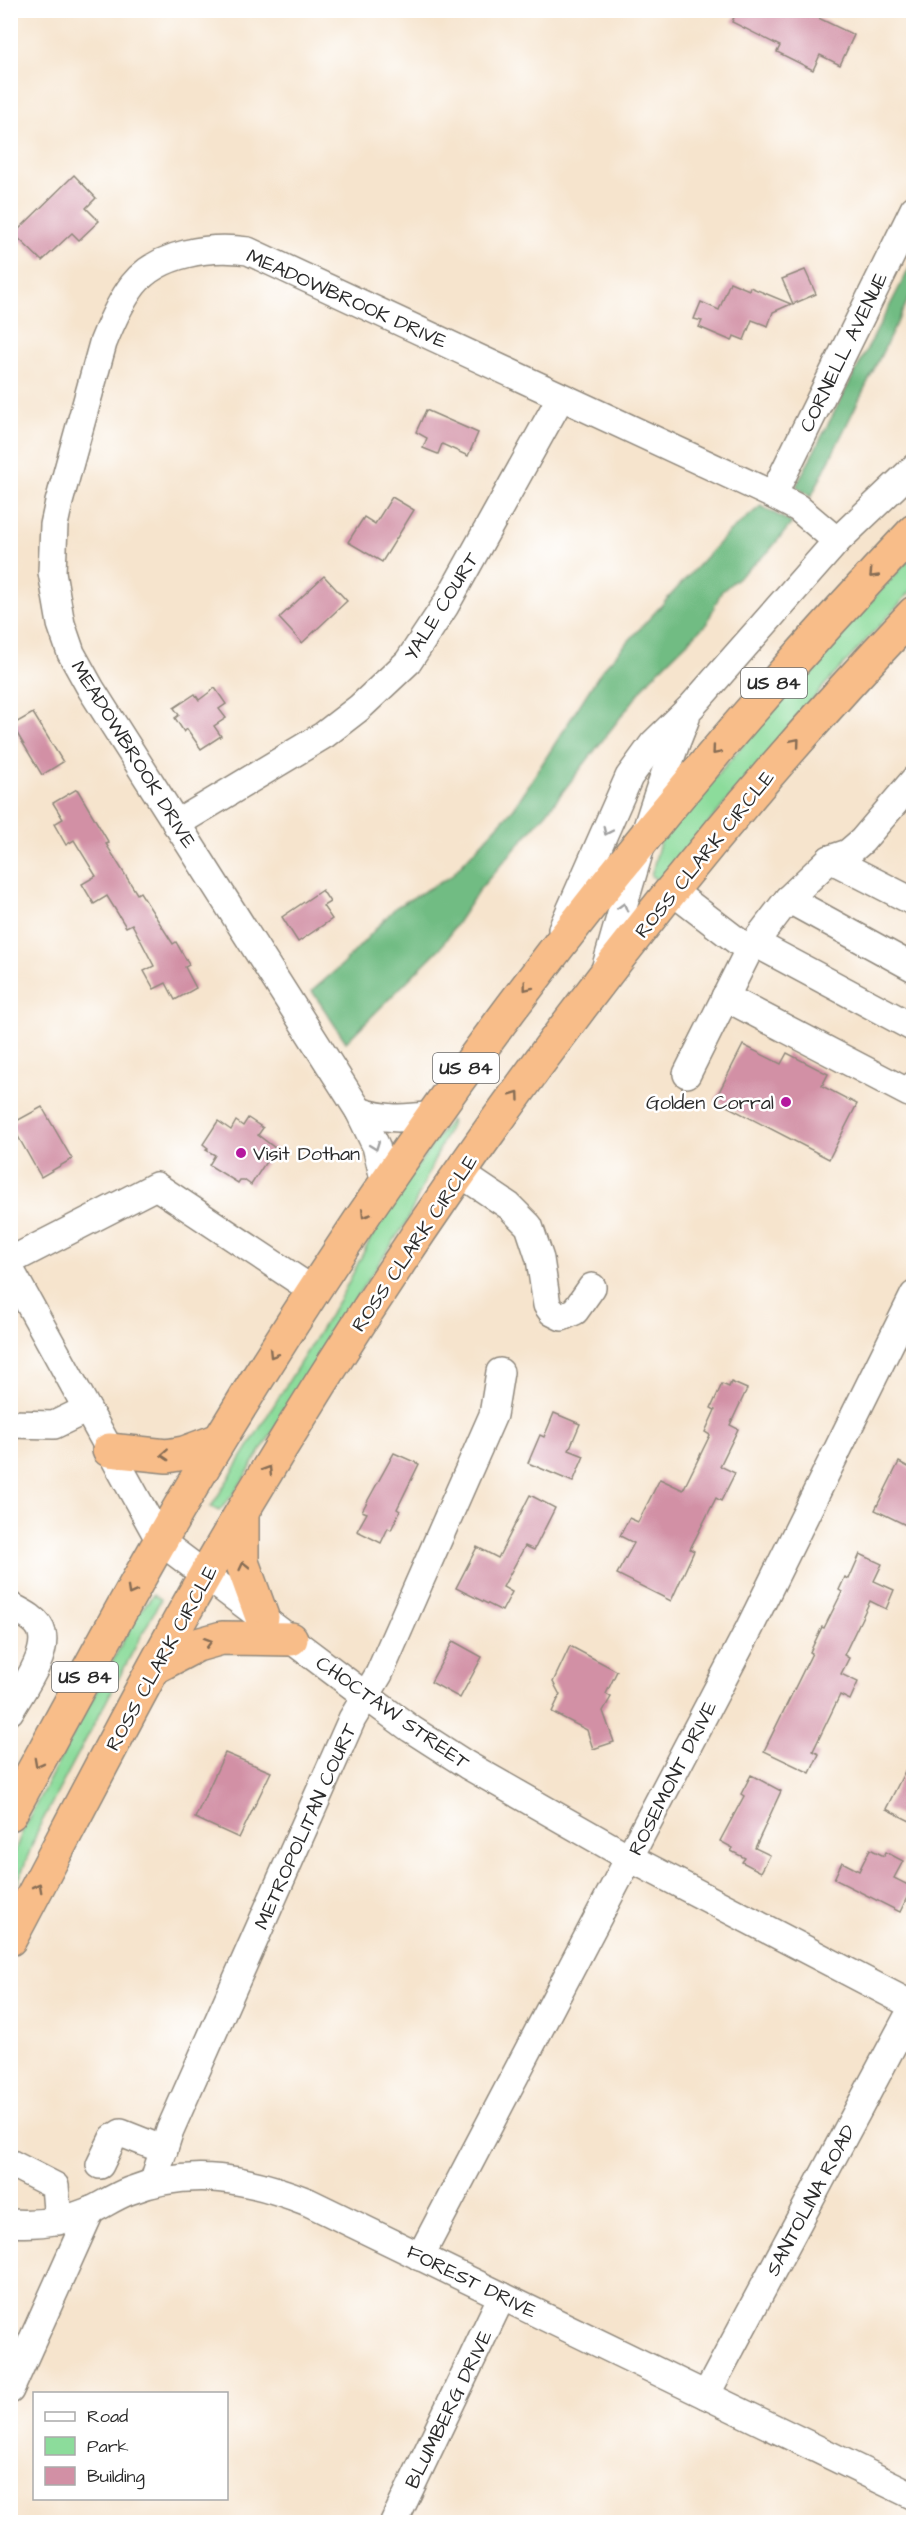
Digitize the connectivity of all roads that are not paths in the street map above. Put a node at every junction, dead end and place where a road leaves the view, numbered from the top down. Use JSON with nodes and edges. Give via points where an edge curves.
{"nodes":[{"id":1,"x":914,"y":209,"type":"edge"},
{"id":2,"x":561,"y":397,"type":"junction"},
{"id":3,"x":914,"y":468,"type":"edge"},
{"id":4,"x":773,"y":495,"type":"junction"},
{"id":5,"x":914,"y":531,"type":"edge"},
{"id":6,"x":837,"y":541,"type":"junction"},
{"id":7,"x":909,"y":627,"type":"edge"},
{"id":8,"x":692,"y":706,"type":"junction"},
{"id":9,"x":914,"y":780,"type":"edge"},
{"id":10,"x":176,"y":824,"type":"junction"},
{"id":11,"x":641,"y":842,"type":"junction"},
{"id":12,"x":830,"y":859,"type":"junction"},
{"id":13,"x":672,"y":891,"type":"junction"},
{"id":14,"x":788,"y":899,"type":"junction"},
{"id":15,"x":914,"y":902,"type":"edge"},
{"id":16,"x":752,"y":946,"type":"junction"},
{"id":17,"x":549,"y":958,"type":"junction"},
{"id":18,"x":914,"y":968,"type":"edge"},
{"id":19,"x":601,"y":983,"type":"junction"},
{"id":20,"x":725,"y":997,"type":"junction"},
{"id":21,"x":914,"y":1028,"type":"edge"},
{"id":22,"x":687,"y":1074,"type":"dead end"},
{"id":23,"x":914,"y":1086,"type":"edge"},
{"id":24,"x":359,"y":1111,"type":"junction"},
{"id":25,"x":431,"y":1116,"type":"junction"},
{"id":26,"x":460,"y":1173,"type":"junction"},
{"id":27,"x":385,"y":1183,"type":"junction"},
{"id":28,"x":10,"y":1261,"type":"edge"},
{"id":29,"x":10,"y":1269,"type":"edge"},
{"id":30,"x":592,"y":1287,"type":"dead end"},
{"id":31,"x":314,"y":1291,"type":"junction"},
{"id":32,"x":914,"y":1295,"type":"edge"},
{"id":33,"x":500,"y":1372,"type":"dead end"},
{"id":34,"x":87,"y":1409,"type":"junction"},
{"id":35,"x":10,"y":1424,"type":"edge"},
{"id":36,"x":219,"y":1440,"type":"junction"},
{"id":37,"x":109,"y":1450,"type":"junction"},
{"id":38,"x":242,"y":1513,"type":"junction"},
{"id":39,"x":160,"y":1541,"type":"junction"},
{"id":40,"x":207,"y":1575,"type":"junction"},
{"id":41,"x":10,"y":1606,"type":"edge"},
{"id":42,"x":262,"y":1617,"type":"junction"},
{"id":43,"x":291,"y":1639,"type":"junction"},
{"id":44,"x":155,"y":1667,"type":"junction"},
{"id":45,"x":366,"y":1696,"type":"junction"},
{"id":46,"x":10,"y":1711,"type":"edge"},
{"id":47,"x":10,"y":1814,"type":"edge"},
{"id":48,"x":630,"y":1858,"type":"junction"},
{"id":49,"x":10,"y":1939,"type":"edge"},
{"id":50,"x":913,"y":2005,"type":"edge"},
{"id":51,"x":164,"y":2150,"type":"junction"},
{"id":52,"x":10,"y":2163,"type":"edge"},
{"id":53,"x":100,"y":2166,"type":"dead end"},
{"id":54,"x":153,"y":2183,"type":"junction"},
{"id":55,"x":91,"y":2210,"type":"junction"},
{"id":56,"x":58,"y":2221,"type":"junction"},
{"id":57,"x":10,"y":2223,"type":"edge"},
{"id":58,"x":420,"y":2257,"type":"junction"},
{"id":59,"x":502,"y":2296,"type":"junction"},
{"id":60,"x":10,"y":2390,"type":"edge"},
{"id":61,"x":706,"y":2395,"type":"junction"},
{"id":62,"x":914,"y":2496,"type":"edge"},
{"id":63,"x":394,"y":2523,"type":"edge"}],
"edges":[{"from":1,"to":4,"type":"street","name":"CORNELL AVENUE"},
{"from":2,"to":4,"type":"street","name":"MEADOWBROOK DRIVE"},
{"from":2,"to":10,"type":"street","name":"YALE COURT","via":[[445,606],[408,662],[324,735]]},
{"from":2,"to":10,"type":"street","name":"MEADOWBROOK DRIVE","via":[[248,251],[225,248],[171,259],[135,283],[103,343],[59,502],[52,572],[55,598],[71,653]]},
{"from":3,"to":6,"type":"street"},
{"from":4,"to":6,"type":"street","name":"MEADOWBROOK DRIVE","via":[[798,508]]},
{"from":5,"to":11,"type":"highway","number":"US 84","one_way":true,"via":[[807,645]]},
{"from":6,"to":8,"type":"street"},
{"from":13,"to":7,"type":"highway","name":"ROSS CLARK CIRCLE","number":"US 84","one_way":true,"via":[[799,739]]},
{"from":8,"to":11,"type":"street"},
{"from":8,"to":17,"type":"street","one_way":true,"via":[[653,744],[629,777]]},
{"from":9,"to":12,"type":"street","via":[[862,841],[848,853]]},
{"from":10,"to":24,"type":"street","name":"MEADOWBROOK DRIVE"},
{"from":11,"to":17,"type":"highway","number":"US 84"},
{"from":19,"to":11,"type":"street","one_way":true},
{"from":12,"to":14,"type":"street"},
{"from":12,"to":15,"type":"street"},
{"from":13,"to":16,"type":"street"},
{"from":13,"to":19,"type":"highway","name":"ROSS CLARK CIRCLE","number":"US 84"},
{"from":14,"to":16,"type":"street"},
{"from":14,"to":18,"type":"street"},
{"from":16,"to":20,"type":"street"},
{"from":16,"to":21,"type":"street"},
{"from":17,"to":25,"type":"highway","number":"US 84","one_way":true},
{"from":26,"to":19,"type":"highway","name":"ROSS CLARK CIRCLE","number":"US 84","one_way":true},
{"from":20,"to":22,"type":"street"},
{"from":20,"to":23,"type":"street","via":[[909,1093]]},
{"from":24,"to":25,"type":"street","via":[[382,1118]]},
{"from":24,"to":27,"type":"street","name":"MEADOWBROOK DRIVE","one_way":true,"via":[[376,1146]]},
{"from":25,"to":27,"type":"highway","number":"US 84"},
{"from":26,"to":30,"type":"street","via":[[509,1206],[529,1227],[552,1312],[562,1317],[571,1314]]},
{"from":38,"to":26,"type":"highway","name":"ROSS CLARK CIRCLE","number":"US 84","one_way":true},
{"from":27,"to":31,"type":"highway","number":"US 84","one_way":true},
{"from":28,"to":31,"type":"street","via":[[156,1186]]},
{"from":29,"to":34,"type":"street","name":"CHOCTAW STREET"},
{"from":31,"to":36,"type":"highway","number":"US 84","one_way":true},
{"from":32,"to":48,"type":"street","name":"ROSEMONT DRIVE","via":[[749,1629]]},
{"from":33,"to":45,"type":"street","name":"METROPOLITAN COURT","via":[[493,1414]]},
{"from":34,"to":35,"type":"street","via":[[54,1425]]},
{"from":34,"to":37,"type":"street","name":"CHOCTAW STREET"},
{"from":36,"to":37,"type":"highway","one_way":true,"via":[[167,1456]]},
{"from":36,"to":39,"type":"highway","number":"US 84"},
{"from":37,"to":39,"type":"street","name":"CHOCTAW STREET"},
{"from":38,"to":40,"type":"highway","name":"ROSS CLARK CIRCLE","number":"US 84"},
{"from":42,"to":38,"type":"highway","one_way":true,"via":[[242,1562]]},
{"from":39,"to":40,"type":"street","name":"CHOCTAW STREET"},
{"from":39,"to":47,"type":"highway","number":"US 84","one_way":true},
{"from":40,"to":42,"type":"street","name":"CHOCTAW STREET"},
{"from":40,"to":44,"type":"highway","name":"ROSS CLARK CIRCLE","number":"US 84"},
{"from":41,"to":46,"type":"street","via":[[30,1617],[42,1632],[42,1653]]},
{"from":42,"to":43,"type":"street","name":"CHOCTAW STREET"},
{"from":44,"to":43,"type":"highway","one_way":true,"via":[[197,1645],[222,1638]]},
{"from":43,"to":45,"type":"street","name":"CHOCTAW STREET"},
{"from":49,"to":44,"type":"highway","name":"ROSS CLARK CIRCLE","number":"US 84","one_way":true},
{"from":45,"to":48,"type":"street","name":"CHOCTAW STREET","via":[[467,1765]]},
{"from":45,"to":51,"type":"street","name":"METROPOLITAN COURT","via":[[352,1719]]},
{"from":48,"to":50,"type":"street","name":"CHOCTAW STREET"},
{"from":48,"to":58,"type":"street","name":"ROSEMONT DRIVE"},
{"from":50,"to":61,"type":"street","name":"SANTOLINA ROAD"},
{"from":51,"to":53,"type":"street","via":[[121,2133],[113,2138]]},
{"from":51,"to":54,"type":"street","name":"METROPOLITAN COURT"},
{"from":52,"to":56,"type":"street","via":[[55,2186]]},
{"from":54,"to":55,"type":"street","name":"FOREST DRIVE"},
{"from":54,"to":58,"type":"street","name":"FOREST DRIVE","via":[[209,2178],[274,2188]]},
{"from":55,"to":56,"type":"street","name":"FOREST DRIVE"},
{"from":55,"to":60,"type":"street"},
{"from":56,"to":57,"type":"street","name":"FOREST DRIVE"},
{"from":58,"to":59,"type":"street","name":"FOREST DRIVE"},
{"from":59,"to":61,"type":"street","name":"FOREST DRIVE"},
{"from":59,"to":63,"type":"street","name":"BLUMBERG DRIVE"},
{"from":61,"to":62,"type":"street","name":"FOREST DRIVE"}]}
